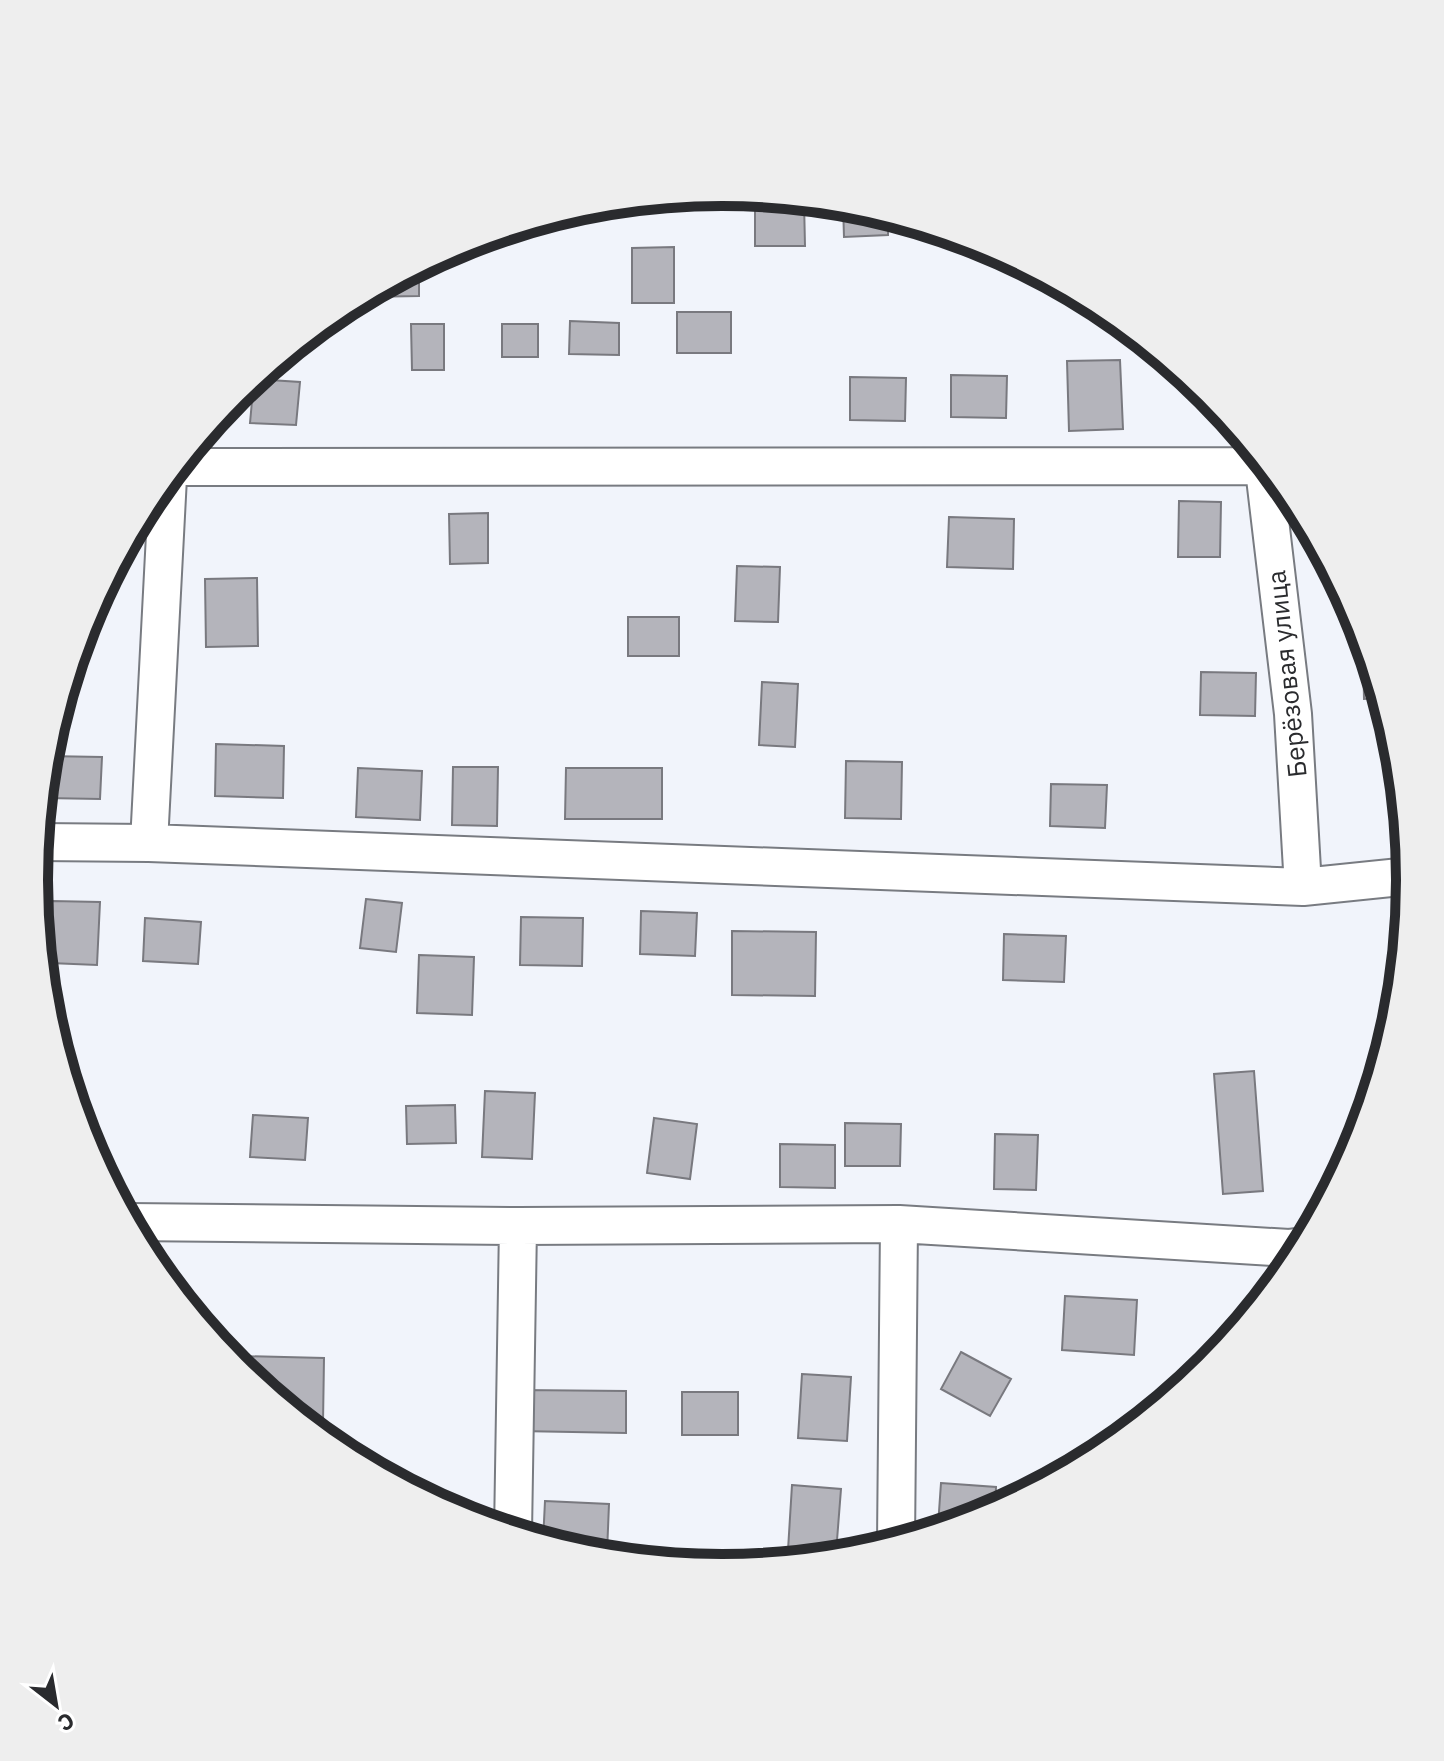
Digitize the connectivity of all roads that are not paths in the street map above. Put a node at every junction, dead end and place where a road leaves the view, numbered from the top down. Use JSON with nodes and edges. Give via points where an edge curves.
{"nodes":[{"id":1,"x":1251,"y":463,"type":"edge"},
{"id":2,"x":190,"y":467,"type":"edge"},
{"id":3,"x":1266,"y":483,"type":"edge"},
{"id":4,"x":167,"y":499,"type":"edge"},
{"id":5,"x":49,"y":842,"type":"edge"},
{"id":6,"x":149,"y":843,"type":"junction"},
{"id":7,"x":1396,"y":877,"type":"edge"},
{"id":8,"x":1303,"y":887,"type":"junction"},
{"id":9,"x":141,"y":1222,"type":"edge"},
{"id":10,"x":899,"y":1224,"type":"junction"},
{"id":11,"x":518,"y":1226,"type":"junction"},
{"id":12,"x":1283,"y":1253,"type":"edge"},
{"id":13,"x":513,"y":1521,"type":"edge"},
{"id":14,"x":896,"y":1532,"type":"edge"}],
"edges":[{"from":1,"to":2,"type":"street"},
{"from":3,"to":8,"type":"street","name":"Берёзовая улица","via":[[1293,714]]},
{"from":4,"to":6,"type":"street"},
{"from":5,"to":6,"type":"street"},
{"from":6,"to":8,"type":"street"},
{"from":7,"to":8,"type":"street"},
{"from":9,"to":11,"type":"street"},
{"from":10,"to":11,"type":"street"},
{"from":10,"to":12,"type":"street"},
{"from":10,"to":14,"type":"street"},
{"from":11,"to":13,"type":"street"}]}
